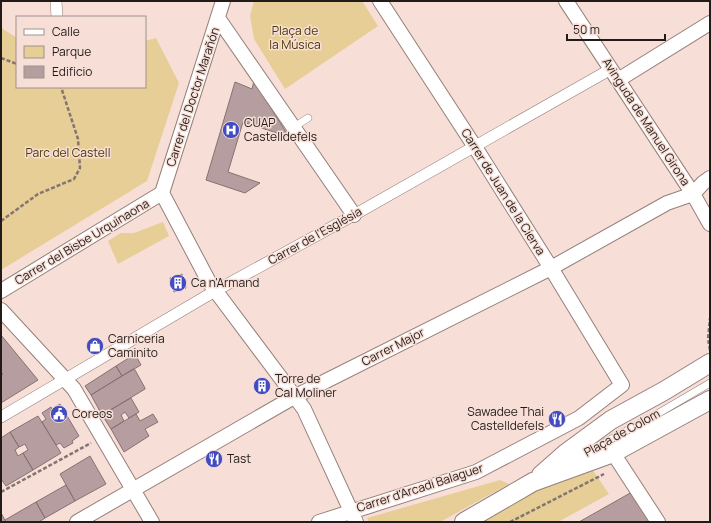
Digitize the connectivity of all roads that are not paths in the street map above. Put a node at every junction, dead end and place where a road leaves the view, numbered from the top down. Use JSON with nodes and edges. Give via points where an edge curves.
{"nodes":[{"id":1,"x":56,"y":1,"type":"edge"},
{"id":2,"x":223,"y":1,"type":"edge"},
{"id":3,"x":380,"y":1,"type":"edge"},
{"id":4,"x":566,"y":1,"type":"edge"},
{"id":5,"x":57,"y":16,"type":"edge"},
{"id":6,"x":218,"y":18,"type":"junction"},
{"id":7,"x":710,"y":23,"type":"edge"},
{"id":8,"x":614,"y":75,"type":"junction"},
{"id":9,"x":308,"y":118,"type":"dead end"},
{"id":10,"x":296,"y":130,"type":"junction"},
{"id":11,"x":475,"y":147,"type":"junction"},
{"id":12,"x":710,"y":178,"type":"edge"},
{"id":13,"x":162,"y":193,"type":"junction"},
{"id":14,"x":693,"y":194,"type":"junction"},
{"id":15,"x":354,"y":215,"type":"junction"},
{"id":16,"x":710,"y":224,"type":"edge"},
{"id":17,"x":551,"y":268,"type":"junction"},
{"id":18,"x":1,"y":291,"type":"edge"},
{"id":19,"x":215,"y":291,"type":"junction"},
{"id":20,"x":1,"y":310,"type":"edge"},
{"id":21,"x":710,"y":363,"type":"edge"},
{"id":22,"x":64,"y":380,"type":"junction"},
{"id":23,"x":710,"y":383,"type":"edge"},
{"id":24,"x":622,"y":385,"type":"joint"},
{"id":25,"x":294,"y":397,"type":"junction"},
{"id":26,"x":710,"y":400,"type":"edge"},
{"id":27,"x":1,"y":417,"type":"edge"},
{"id":28,"x":617,"y":459,"type":"junction"},
{"id":29,"x":533,"y":482,"type":"junction"},
{"id":30,"x":133,"y":490,"type":"junction"},
{"id":31,"x":353,"y":516,"type":"edge"},
{"id":32,"x":76,"y":522,"type":"edge"},
{"id":33,"x":152,"y":522,"type":"edge"},
{"id":34,"x":319,"y":522,"type":"edge"},
{"id":35,"x":464,"y":522,"type":"edge"},
{"id":36,"x":658,"y":522,"type":"edge"}],
"edges":[{"from":1,"to":5,"type":"street"},
{"from":2,"to":6,"type":"street","name":"Carrer del Doctor Marañón"},
{"from":3,"to":11,"type":"street","name":"Carrer de Juan de la Cierva"},
{"from":4,"to":8,"type":"street","name":"Avinguda de Manuel Girona"},
{"from":6,"to":10,"type":"street"},
{"from":6,"to":13,"type":"street","name":"Carrer del Doctor Marañón"},
{"from":7,"to":8,"type":"street","name":"Carrer de l'Església"},
{"from":8,"to":11,"type":"street","name":"Carrer de l'Església"},
{"from":8,"to":14,"type":"street","name":"Avinguda de Manuel Girona"},
{"from":9,"to":10,"type":"lane"},
{"from":10,"to":15,"type":"street"},
{"from":11,"to":15,"type":"street","name":"Carrer de l'Església"},
{"from":11,"to":17,"type":"street","name":"Carrer de Juan de la Cierva"},
{"from":12,"to":14,"type":"street","name":"Carrer Major"},
{"from":13,"to":18,"type":"street","name":"Carrer del Bisbe Urquinaona"},
{"from":13,"to":19,"type":"street"},
{"from":14,"to":16,"type":"street","name":"Avinguda de Manuel Girona"},
{"from":14,"to":17,"type":"street","name":"Carrer Major","via":[[667,203]]},
{"from":15,"to":19,"type":"street","name":"Carrer de l'Església"},
{"from":17,"to":24,"type":"street","name":"Carrer de Juan de la Cierva"},
{"from":17,"to":25,"type":"street","name":"Carrer Major"},
{"from":19,"to":22,"type":"street","name":"Carrer de l'Església"},
{"from":19,"to":25,"type":"street"},
{"from":20,"to":22,"type":"street"},
{"from":21,"to":29,"type":"street","via":[[611,420],[566,453]]},
{"from":22,"to":27,"type":"street","name":"Carrer de l'Església"},
{"from":22,"to":30,"type":"street","via":[[74,389]]},
{"from":23,"to":29,"type":"lane","name":"Plaça de Colom"},
{"from":24,"to":31,"type":"street","name":"Carrer d'Arcadi Balaguer","via":[[579,418],[476,472]]},
{"from":25,"to":30,"type":"street","name":"Carrer Major"},
{"from":25,"to":31,"type":"street","via":[[304,409]]},
{"from":26,"to":28,"type":"street"},
{"from":28,"to":29,"type":"street"},
{"from":28,"to":36,"type":"street"},
{"from":29,"to":35,"type":"street"},
{"from":30,"to":32,"type":"street","name":"Carrer Major"},
{"from":30,"to":33,"type":"street"},
{"from":31,"to":34,"type":"street","name":"Carrer d'Arcadi Balaguer"}]}
